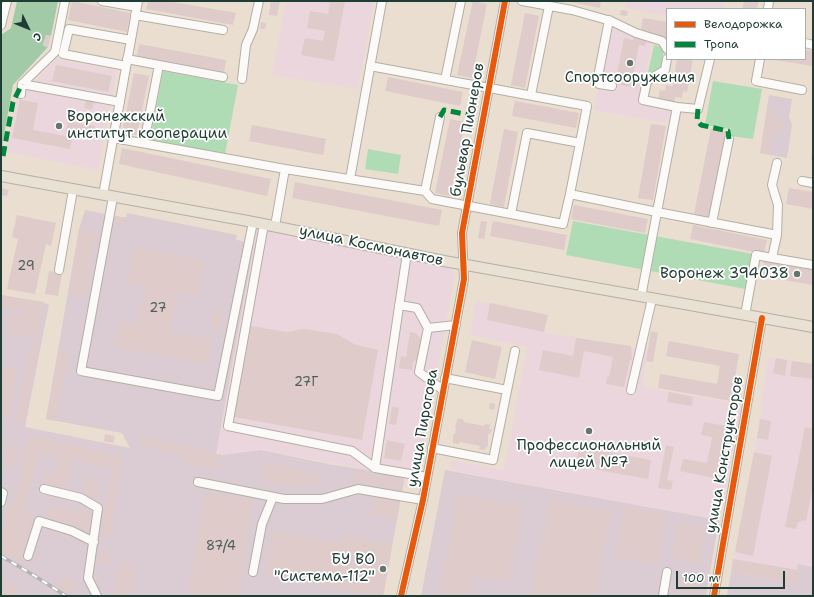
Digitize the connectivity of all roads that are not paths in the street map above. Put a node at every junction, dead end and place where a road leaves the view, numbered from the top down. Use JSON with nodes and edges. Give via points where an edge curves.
{"nodes":[{"id":1,"x":7,"y":1,"type":"edge"},
{"id":2,"x":65,"y":1,"type":"edge"},
{"id":3,"x":102,"y":1,"type":"edge"},
{"id":4,"x":259,"y":1,"type":"edge"},
{"id":5,"x":382,"y":1,"type":"edge"},
{"id":6,"x":461,"y":1,"type":"edge"},
{"id":7,"x":505,"y":1,"type":"edge"},
{"id":8,"x":522,"y":1,"type":"edge"},
{"id":9,"x":549,"y":6,"type":"junction"},
{"id":10,"x":137,"y":8,"type":"edge"},
{"id":11,"x":608,"y":20,"type":"junction"},
{"id":12,"x":1,"y":25,"type":"edge"},
{"id":13,"x":223,"y":30,"type":"dead end"},
{"id":14,"x":131,"y":40,"type":"junction"},
{"id":15,"x":666,"y":48,"type":"edge"},
{"id":16,"x":55,"y":52,"type":"junction"},
{"id":17,"x":63,"y":54,"type":"junction"},
{"id":18,"x":667,"y":60,"type":"edge"},
{"id":19,"x":710,"y":60,"type":"edge"},
{"id":20,"x":760,"y":60,"type":"edge"},
{"id":21,"x":127,"y":62,"type":"junction"},
{"id":22,"x":159,"y":65,"type":"junction"},
{"id":23,"x":370,"y":66,"type":"junction"},
{"id":24,"x":223,"y":77,"type":"dead end"},
{"id":25,"x":242,"y":79,"type":"dead end"},
{"id":26,"x":445,"y":80,"type":"junction"},
{"id":27,"x":22,"y":84,"type":"junction"},
{"id":28,"x":612,"y":86,"type":"dead end"},
{"id":29,"x":489,"y":88,"type":"junction"},
{"id":30,"x":802,"y":90,"type":"dead end"},
{"id":31,"x":21,"y":94,"type":"dead end"},
{"id":32,"x":531,"y":95,"type":"junction"},
{"id":33,"x":120,"y":102,"type":"junction"},
{"id":34,"x":677,"y":106,"type":"junction"},
{"id":35,"x":440,"y":117,"type":"dead end"},
{"id":36,"x":114,"y":138,"type":"junction"},
{"id":37,"x":729,"y":139,"type":"dead end"},
{"id":38,"x":144,"y":143,"type":"junction"},
{"id":39,"x":580,"y":143,"type":"junction"},
{"id":40,"x":777,"y":163,"type":"dead end"},
{"id":41,"x":285,"y":169,"type":"junction"},
{"id":42,"x":1,"y":176,"type":"edge"},
{"id":43,"x":350,"y":179,"type":"junction"},
{"id":44,"x":802,"y":181,"type":"dead end"},
{"id":45,"x":813,"y":183,"type":"edge"},
{"id":46,"x":73,"y":190,"type":"junction"},
{"id":47,"x":425,"y":191,"type":"junction"},
{"id":48,"x":570,"y":194,"type":"junction"},
{"id":49,"x":108,"y":196,"type":"junction"},
{"id":50,"x":468,"y":205,"type":"junction"},
{"id":51,"x":657,"y":212,"type":"junction"},
{"id":52,"x":511,"y":214,"type":"junction"},
{"id":53,"x":253,"y":222,"type":"junction"},
{"id":54,"x":712,"y":223,"type":"junction"},
{"id":55,"x":264,"y":224,"type":"junction"},
{"id":56,"x":275,"y":226,"type":"junction"},
{"id":57,"x":777,"y":235,"type":"junction"},
{"id":58,"x":407,"y":253,"type":"junction"},
{"id":59,"x":772,"y":258,"type":"junction"},
{"id":60,"x":463,"y":264,"type":"junction"},
{"id":61,"x":813,"y":265,"type":"edge"},
{"id":62,"x":59,"y":270,"type":"dead end"},
{"id":63,"x":641,"y":297,"type":"junction"},
{"id":64,"x":652,"y":299,"type":"junction"},
{"id":65,"x":399,"y":305,"type":"junction"},
{"id":66,"x":745,"y":315,"type":"junction"},
{"id":67,"x":762,"y":318,"type":"junction"},
{"id":68,"x":456,"y":325,"type":"junction"},
{"id":69,"x":813,"y":327,"type":"edge"},
{"id":70,"x":428,"y":328,"type":"junction"},
{"id":71,"x":515,"y":351,"type":"dead end"},
{"id":72,"x":445,"y":378,"type":"junction"},
{"id":73,"x":443,"y":390,"type":"junction"},
{"id":74,"x":507,"y":390,"type":"junction"},
{"id":75,"x":631,"y":390,"type":"dead end"},
{"id":76,"x":432,"y":448,"type":"junction"},
{"id":77,"x":375,"y":468,"type":"junction"},
{"id":78,"x":427,"y":477,"type":"junction"},
{"id":79,"x":198,"y":482,"type":"dead end"},
{"id":80,"x":44,"y":489,"type":"dead end"},
{"id":81,"x":1,"y":492,"type":"edge"},
{"id":82,"x":273,"y":497,"type":"junction"},
{"id":83,"x":423,"y":500,"type":"junction"},
{"id":84,"x":1,"y":502,"type":"edge"},
{"id":85,"x":94,"y":542,"type":"junction"},
{"id":86,"x":28,"y":556,"type":"dead end"},
{"id":87,"x":253,"y":572,"type":"dead end"},
{"id":88,"x":667,"y":572,"type":"dead end"},
{"id":89,"x":97,"y":596,"type":"edge"},
{"id":90,"x":401,"y":596,"type":"edge"},
{"id":91,"x":663,"y":596,"type":"edge"},
{"id":92,"x":714,"y":596,"type":"edge"}],
"edges":[{"from":1,"to":12,"type":"street"},
{"from":2,"to":16,"type":"street"},
{"from":3,"to":10,"type":"street"},
{"from":4,"to":25,"type":"street","via":[[253,29],[246,45]]},
{"from":5,"to":23,"type":"street"},
{"from":6,"to":26,"type":"street"},
{"from":7,"to":29,"type":"street","name":"бульвар Пионеров"},
{"from":8,"to":9,"type":"street"},
{"from":9,"to":11,"type":"street"},
{"from":9,"to":32,"type":"street"},
{"from":10,"to":13,"type":"street"},
{"from":10,"to":14,"type":"street"},
{"from":11,"to":15,"type":"street","via":[[662,41]]},
{"from":11,"to":28,"type":"street","via":[[597,82]]},
{"from":14,"to":17,"type":"street","via":[[69,28]]},
{"from":14,"to":21,"type":"street"},
{"from":16,"to":17,"type":"street"},
{"from":16,"to":27,"type":"street"},
{"from":17,"to":21,"type":"street"},
{"from":18,"to":34,"type":"street","via":[[665,70],[647,81],[644,100]]},
{"from":19,"to":34,"type":"street","via":[[698,110]]},
{"from":20,"to":30,"type":"street","via":[[756,81]]},
{"from":21,"to":22,"type":"street"},
{"from":21,"to":33,"type":"street"},
{"from":22,"to":24,"type":"street"},
{"from":22,"to":38,"type":"street"},
{"from":23,"to":26,"type":"street"},
{"from":23,"to":43,"type":"street"},
{"from":26,"to":29,"type":"street"},
{"from":27,"to":31,"type":"street"},
{"from":27,"to":33,"type":"street"},
{"from":29,"to":32,"type":"street"},
{"from":29,"to":50,"type":"street","name":"бульвар Пионеров"},
{"from":32,"to":39,"type":"street","via":[[587,106]]},
{"from":33,"to":36,"type":"street"},
{"from":34,"to":51,"type":"street"},
{"from":35,"to":47,"type":"street"},
{"from":36,"to":38,"type":"street"},
{"from":36,"to":49,"type":"street"},
{"from":37,"to":54,"type":"street"},
{"from":38,"to":41,"type":"street"},
{"from":39,"to":48,"type":"street"},
{"from":39,"to":52,"type":"street","via":[[527,133]]},
{"from":40,"to":57,"type":"street","via":[[772,186],[778,205]]},
{"from":41,"to":43,"type":"street"},
{"from":41,"to":56,"type":"street"},
{"from":42,"to":46,"type":"main road","name":"улица Космонавтов"},
{"from":43,"to":47,"type":"street"},
{"from":44,"to":45,"type":"street"},
{"from":46,"to":49,"type":"main road","name":"улица Космонавтов"},
{"from":46,"to":62,"type":"street"},
{"from":47,"to":50,"type":"street","via":[[432,199]]},
{"from":48,"to":51,"type":"street"},
{"from":48,"to":52,"type":"street","via":[[563,224]]},
{"from":49,"to":53,"type":"main road","name":"улица Космонавтов"},
{"from":49,"to":53,"type":"street","via":[[81,371],[218,396]]},
{"from":50,"to":52,"type":"street"},
{"from":50,"to":60,"type":"street","name":"бульвар Пионеров","via":[[462,233]]},
{"from":51,"to":54,"type":"street"},
{"from":51,"to":63,"type":"street"},
{"from":53,"to":55,"type":"main road","name":"улица Космонавтов"},
{"from":54,"to":57,"type":"street"},
{"from":55,"to":56,"type":"main road","name":"улица Космонавтов"},
{"from":55,"to":77,"type":"street","via":[[228,426],[352,451]]},
{"from":56,"to":58,"type":"main road","name":"улица Космонавтов"},
{"from":57,"to":59,"type":"street"},
{"from":58,"to":60,"type":"main road","name":"улица Космонавтов"},
{"from":58,"to":65,"type":"street"},
{"from":59,"to":61,"type":"street"},
{"from":59,"to":66,"type":"street","via":[[756,255]]},
{"from":60,"to":63,"type":"main road","name":"улица Космонавтов"},
{"from":60,"to":68,"type":"street","name":"улица Пирогова","via":[[464,280]]},
{"from":63,"to":64,"type":"main road","name":"улица Космонавтов"},
{"from":64,"to":66,"type":"main road","name":"улица Космонавтов"},
{"from":64,"to":75,"type":"street"},
{"from":65,"to":70,"type":"street","via":[[417,308]]},
{"from":65,"to":77,"type":"street"},
{"from":66,"to":67,"type":"main road","name":"улица Космонавтов"},
{"from":67,"to":69,"type":"main road","name":"улица Космонавтов"},
{"from":67,"to":92,"type":"street","name":"улица Конструкторов"},
{"from":68,"to":70,"type":"street"},
{"from":68,"to":72,"type":"street","name":"улица Пирогова"},
{"from":70,"to":73,"type":"street","via":[[419,372]]},
{"from":71,"to":74,"type":"street"},
{"from":72,"to":73,"type":"street","name":"улица Пирогова"},
{"from":72,"to":74,"type":"street"},
{"from":73,"to":76,"type":"street","name":"улица Пирогова"},
{"from":74,"to":76,"type":"street","via":[[493,460]]},
{"from":76,"to":78,"type":"street","name":"улица Пирогова"},
{"from":77,"to":78,"type":"street"},
{"from":78,"to":83,"type":"street","name":"улица Пирогова"},
{"from":79,"to":82,"type":"street"},
{"from":80,"to":85,"type":"street","via":[[81,498],[98,508]]},
{"from":81,"to":84,"type":"street"},
{"from":82,"to":83,"type":"street","via":[[322,499],[358,489]]},
{"from":82,"to":87,"type":"street","via":[[262,524]]},
{"from":83,"to":90,"type":"street","name":"улица Пирогова"},
{"from":85,"to":86,"type":"street","via":[[72,530],[40,522]]},
{"from":85,"to":89,"type":"street","via":[[88,578]]},
{"from":88,"to":91,"type":"street"}]}
